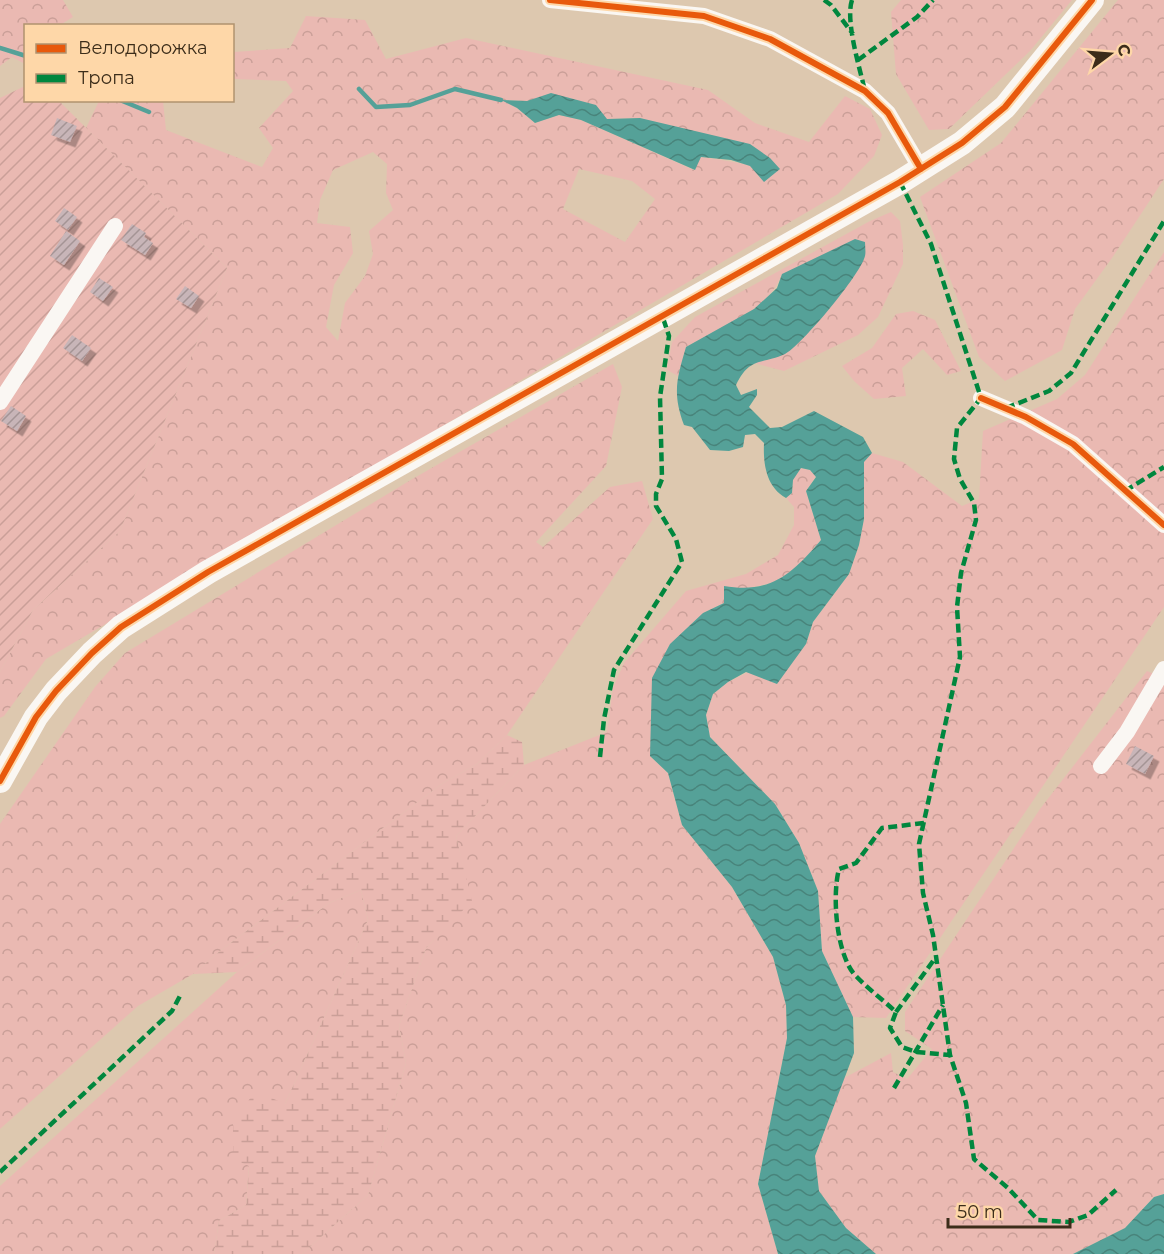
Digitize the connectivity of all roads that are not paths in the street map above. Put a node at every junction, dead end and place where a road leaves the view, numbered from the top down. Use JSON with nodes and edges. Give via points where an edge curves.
{"nodes":[{"id":1,"x":549,"y":0,"type":"edge"},
{"id":2,"x":1092,"y":0,"type":"edge"},
{"id":3,"x":921,"y":169,"type":"junction"},
{"id":4,"x":115,"y":225,"type":"dead end"},
{"id":5,"x":981,"y":398,"type":"dead end"},
{"id":6,"x":0,"y":402,"type":"edge"},
{"id":7,"x":1164,"y":525,"type":"edge"},
{"id":8,"x":1164,"y":669,"type":"edge"},
{"id":9,"x":1101,"y":766,"type":"dead end"},
{"id":10,"x":0,"y":781,"type":"edge"}],
"edges":[{"from":1,"to":3,"type":"street","via":[[704,16],[770,39],[865,91],[888,113]]},
{"from":2,"to":3,"type":"street","via":[[1005,107],[962,143]]},
{"from":3,"to":10,"type":"street","via":[[208,572],[121,627],[56,691],[36,717]]},
{"from":4,"to":6,"type":"street"},
{"from":5,"to":7,"type":"street","via":[[1026,417],[1073,444]]},
{"from":8,"to":9,"type":"street","via":[[1127,732]]}]}
